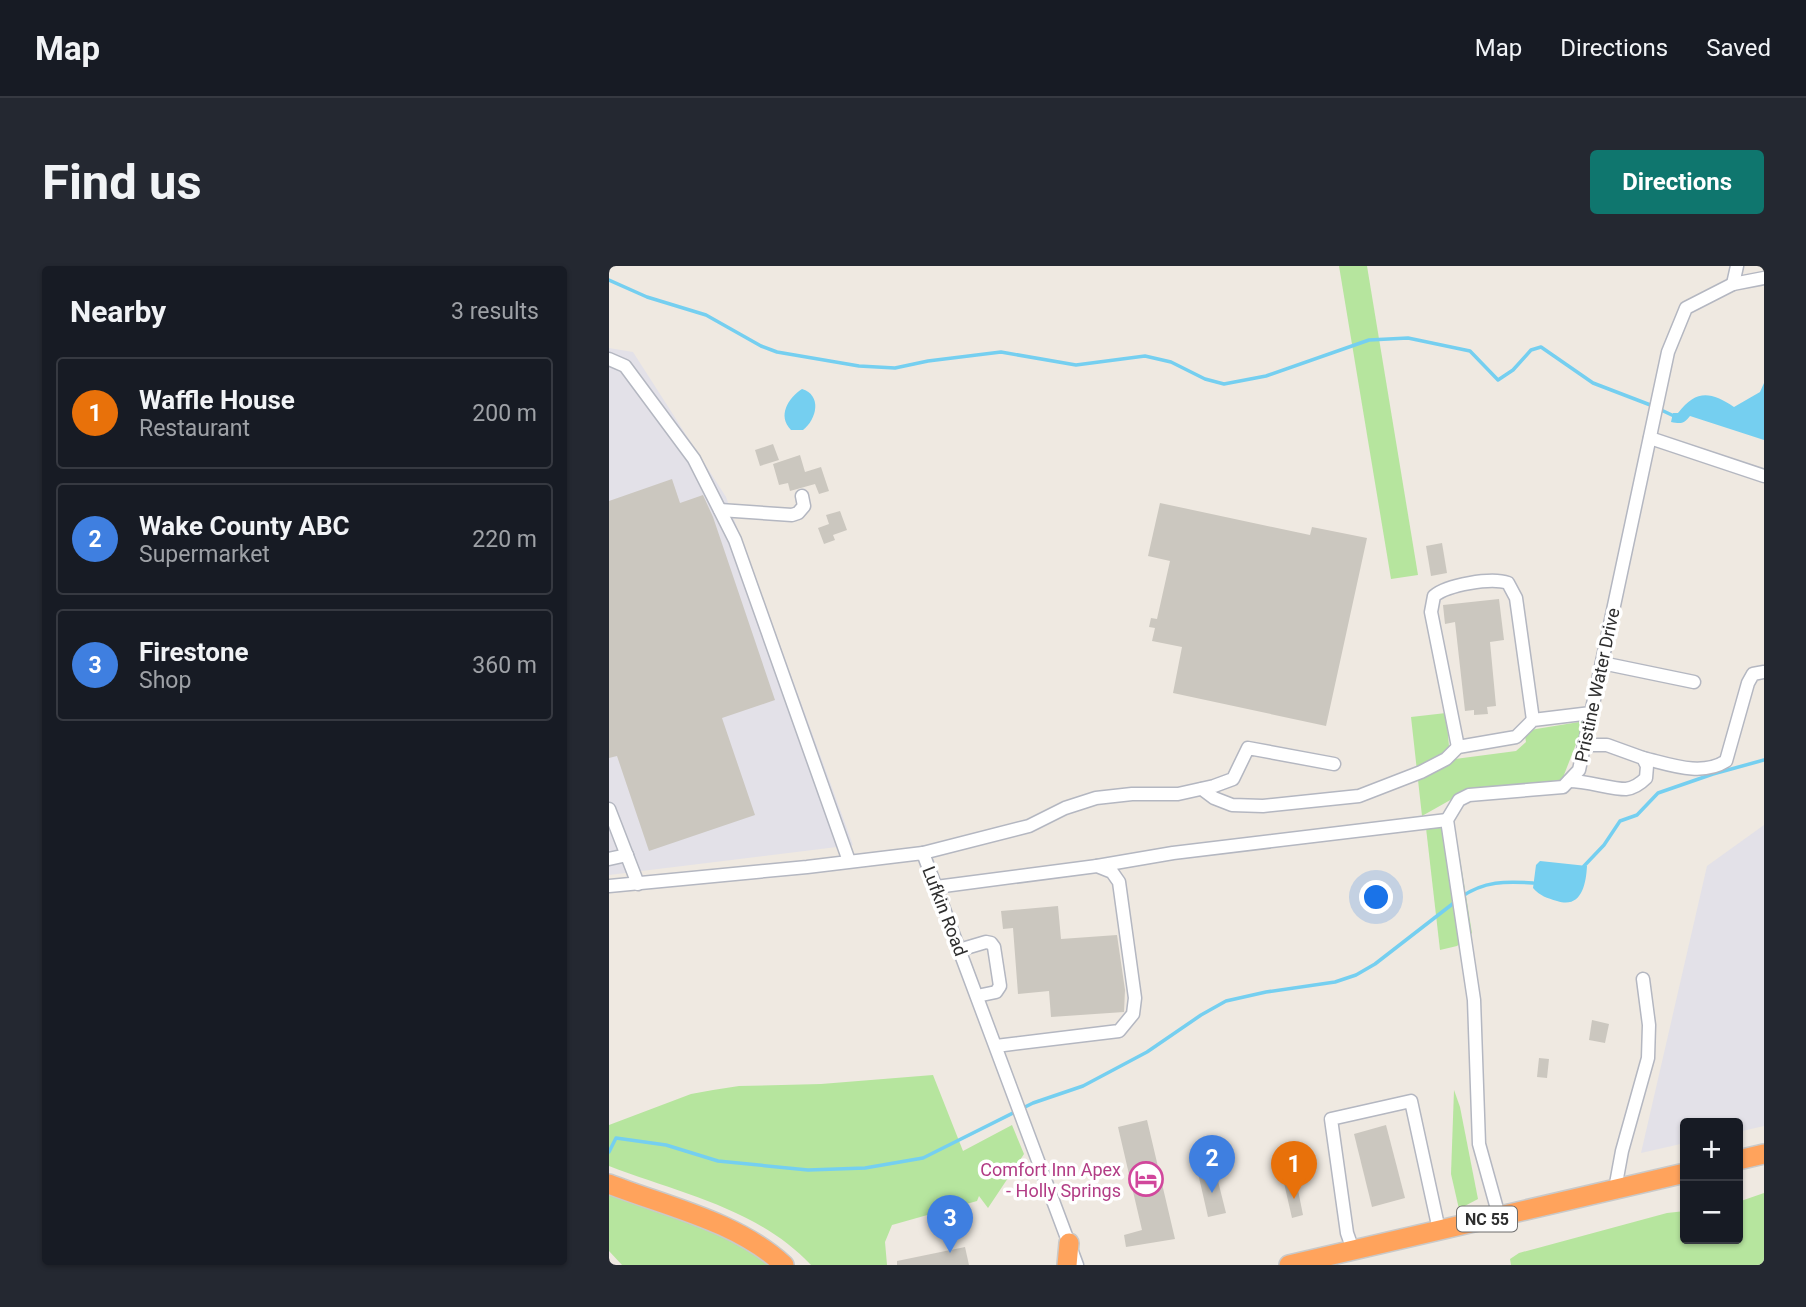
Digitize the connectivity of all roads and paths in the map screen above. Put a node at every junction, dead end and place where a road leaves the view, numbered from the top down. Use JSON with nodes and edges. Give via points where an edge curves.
{"nodes":[{"id":1,"x":1737,"y":266,"type":"edge"},
{"id":2,"x":1764,"y":278,"type":"edge"},
{"id":3,"x":1733,"y":284,"type":"junction"},
{"id":4,"x":609,"y":359,"type":"edge"},
{"id":5,"x":1650,"y":435,"type":"junction"},
{"id":6,"x":1764,"y":476,"type":"edge"},
{"id":7,"x":803,"y":496,"type":"dead end"},
{"id":8,"x":720,"y":510,"type":"junction"},
{"id":9,"x":1602,"y":663,"type":"junction"},
{"id":10,"x":1764,"y":672,"type":"edge"},
{"id":11,"x":1694,"y":682,"type":"dead end"},
{"id":12,"x":1591,"y":713,"type":"junction"},
{"id":13,"x":1533,"y":720,"type":"junction"},
{"id":14,"x":1584,"y":745,"type":"junction"},
{"id":15,"x":1458,"y":747,"type":"junction"},
{"id":16,"x":1643,"y":758,"type":"junction"},
{"id":17,"x":1334,"y":764,"type":"dead end"},
{"id":18,"x":1569,"y":781,"type":"junction"},
{"id":19,"x":1202,"y":789,"type":"junction"},
{"id":20,"x":609,"y":808,"type":"edge"},
{"id":21,"x":1447,"y":820,"type":"junction"},
{"id":22,"x":923,"y":853,"type":"junction"},
{"id":23,"x":627,"y":855,"type":"junction"},
{"id":24,"x":609,"y":859,"type":"edge"},
{"id":25,"x":849,"y":861,"type":"junction"},
{"id":26,"x":1097,"y":866,"type":"junction"},
{"id":27,"x":638,"y":884,"type":"junction"},
{"id":28,"x":609,"y":886,"type":"edge"},
{"id":29,"x":936,"y":887,"type":"junction"},
{"id":30,"x":959,"y":950,"type":"junction"},
{"id":31,"x":1643,"y":979,"type":"dead end"},
{"id":32,"x":977,"y":996,"type":"junction"},
{"id":33,"x":996,"y":1046,"type":"junction"},
{"id":34,"x":1764,"y":1154,"type":"edge"},
{"id":35,"x":1743,"y":1159,"type":"edge"},
{"id":36,"x":1680,"y":1174,"type":"edge"},
{"id":37,"x":609,"y":1184,"type":"edge"},
{"id":38,"x":1615,"y":1189,"type":"junction"},
{"id":39,"x":1499,"y":1216,"type":"junction"},
{"id":40,"x":1439,"y":1230,"type":"junction"},
{"id":41,"x":1069,"y":1243,"type":"junction"},
{"id":42,"x":1353,"y":1250,"type":"junction"},
{"id":43,"x":784,"y":1265,"type":"edge"},
{"id":44,"x":1067,"y":1265,"type":"edge"},
{"id":45,"x":1077,"y":1265,"type":"edge"},
{"id":46,"x":1289,"y":1265,"type":"edge"}],
"edges":[{"from":1,"to":3,"type":"street"},
{"from":2,"to":3,"type":"street","name":"Pristine Water Drive"},
{"from":3,"to":5,"type":"street","name":"Pristine Water Drive","via":[[1686,308],[1668,352]]},
{"from":4,"to":8,"type":"street","via":[[625,366],[694,459]]},
{"from":5,"to":6,"type":"street"},
{"from":5,"to":9,"type":"street","name":"Pristine Water Drive"},
{"from":7,"to":8,"type":"street","via":[[804,506],[798,513]]},
{"from":8,"to":25,"type":"street"},
{"from":9,"to":11,"type":"street"},
{"from":9,"to":12,"type":"street","name":"Pristine Water Drive"},
{"from":10,"to":16,"type":"street","via":[[1753,674],[1748,682],[1726,761],[1697,770]]},
{"from":12,"to":13,"type":"street"},
{"from":12,"to":14,"type":"street","name":"Pristine Water Drive"},
{"from":13,"to":15,"type":"street","via":[[1516,737]]},
{"from":13,"to":15,"type":"street","via":[[1516,598],[1508,583],[1498,580],[1442,589],[1434,596],[1431,612]]},
{"from":14,"to":16,"type":"street","via":[[1607,745]]},
{"from":14,"to":18,"type":"street","name":"Pristine Water Drive","via":[[1579,770]]},
{"from":15,"to":19,"type":"street","via":[[1421,772],[1348,798],[1232,805]]},
{"from":16,"to":18,"type":"street","via":[[1646,778],[1627,789]]},
{"from":17,"to":19,"type":"street","via":[[1248,748],[1233,779]]},
{"from":18,"to":21,"type":"street","name":"Pristine Water Drive","via":[[1563,787],[1469,795],[1459,800]]},
{"from":19,"to":22,"type":"street","via":[[1096,798],[1029,826]]},
{"from":20,"to":23,"type":"street"},
{"from":21,"to":26,"type":"street"},
{"from":21,"to":39,"type":"street","via":[[1474,1000],[1479,1144]]},
{"from":22,"to":25,"type":"street","name":"Lufkin Road"},
{"from":22,"to":29,"type":"street","name":"Lufkin Road"},
{"from":23,"to":24,"type":"street"},
{"from":23,"to":27,"type":"street"},
{"from":25,"to":27,"type":"street","name":"Lufkin Road"},
{"from":26,"to":29,"type":"street"},
{"from":26,"to":33,"type":"street","via":[[1119,881],[1135,998],[1133,1014],[1119,1031]]},
{"from":27,"to":28,"type":"street","name":"Lufkin Road"},
{"from":29,"to":30,"type":"street","name":"Lufkin Road"},
{"from":30,"to":32,"type":"street","name":"Lufkin Road"},
{"from":30,"to":32,"type":"street","via":[[986,942],[993,947],[1000,986],[996,992]]},
{"from":31,"to":38,"type":"street","via":[[1648,1058]]},
{"from":32,"to":33,"type":"street","name":"Lufkin Road"},
{"from":33,"to":41,"type":"street","name":"Lufkin Road"},
{"from":34,"to":35,"type":"highway"},
{"from":36,"to":38,"type":"highway","number":"NC 55"},
{"from":37,"to":43,"type":"highway","via":[[742,1235]]},
{"from":38,"to":39,"type":"highway","number":"NC 55"},
{"from":39,"to":40,"type":"highway","number":"NC 55"},
{"from":40,"to":42,"type":"highway","number":"NC 55"},
{"from":40,"to":42,"type":"street","via":[[1411,1101],[1331,1119]]},
{"from":41,"to":44,"type":"highway"},
{"from":41,"to":45,"type":"street","name":"Lufkin Road"},
{"from":42,"to":46,"type":"highway","number":"NC 55"}]}
